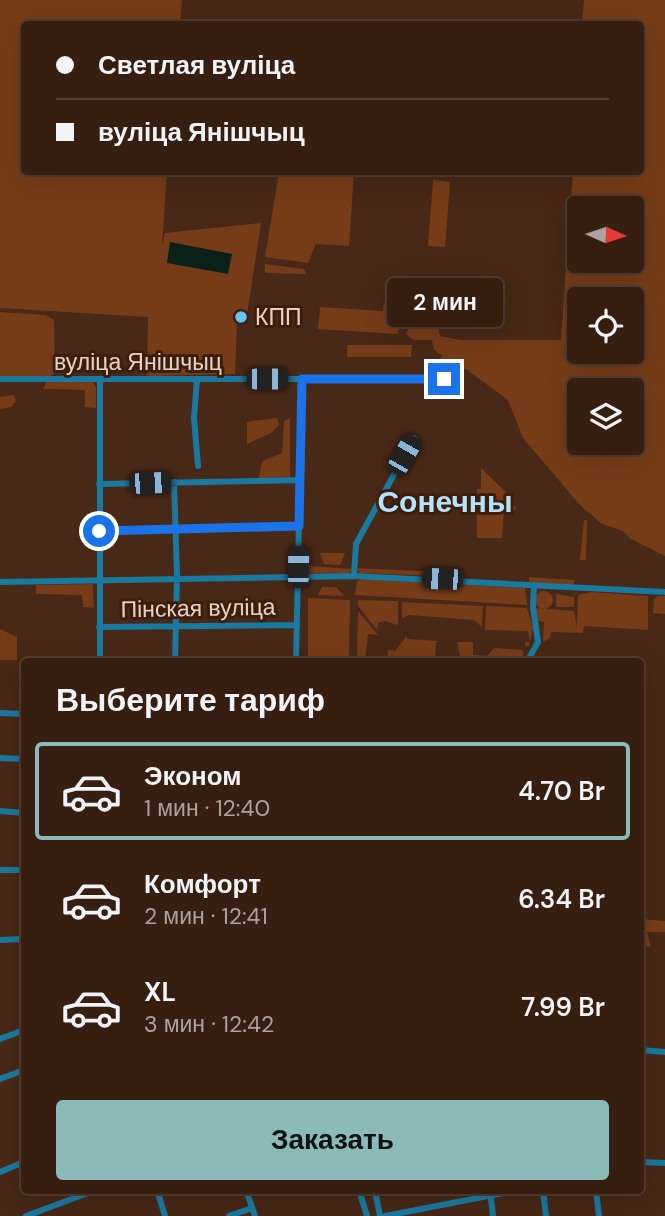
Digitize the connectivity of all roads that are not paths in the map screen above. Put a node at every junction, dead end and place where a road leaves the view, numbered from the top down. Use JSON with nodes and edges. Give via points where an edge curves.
{"nodes":[{"id":1,"x":0,"y":379,"type":"edge"},
{"id":2,"x":100,"y":379,"type":"junction"},
{"id":3,"x":197,"y":379,"type":"junction"},
{"id":4,"x":302,"y":379,"type":"junction"},
{"id":5,"x":444,"y":379,"type":"dead end"},
{"id":6,"x":414,"y":438,"type":"dead end"},
{"id":7,"x":198,"y":466,"type":"dead end"},
{"id":8,"x":300,"y":480,"type":"junction"},
{"id":9,"x":174,"y":482,"type":"junction"},
{"id":10,"x":99,"y":484,"type":"junction"},
{"id":11,"x":299,"y":526,"type":"junction"},
{"id":12,"x":176,"y":528,"type":"junction"},
{"id":13,"x":99,"y":531,"type":"junction"},
{"id":14,"x":354,"y":576,"type":"junction"},
{"id":15,"x":176,"y":578,"type":"junction"},
{"id":16,"x":298,"y":578,"type":"junction"},
{"id":17,"x":99,"y":579,"type":"junction"},
{"id":18,"x":0,"y":582,"type":"edge"},
{"id":19,"x":534,"y":586,"type":"junction"},
{"id":20,"x":665,"y":592,"type":"edge"},
{"id":21,"x":174,"y":624,"type":"junction"},
{"id":22,"x":297,"y":625,"type":"junction"},
{"id":23,"x":99,"y":627,"type":"junction"},
{"id":24,"x":100,"y":658,"type":"edge"},
{"id":25,"x":175,"y":658,"type":"edge"},
{"id":26,"x":296,"y":658,"type":"edge"},
{"id":27,"x":529,"y":658,"type":"edge"},
{"id":28,"x":0,"y":713,"type":"edge"},
{"id":29,"x":21,"y":714,"type":"edge"},
{"id":30,"x":0,"y":758,"type":"edge"},
{"id":31,"x":21,"y":759,"type":"edge"},
{"id":32,"x":0,"y":811,"type":"edge"},
{"id":33,"x":21,"y":813,"type":"edge"},
{"id":34,"x":0,"y":870,"type":"edge"},
{"id":35,"x":21,"y":870,"type":"edge"},
{"id":36,"x":21,"y":939,"type":"edge"},
{"id":37,"x":0,"y":940,"type":"edge"},
{"id":38,"x":21,"y":1031,"type":"edge"},
{"id":39,"x":0,"y":1039,"type":"edge"},
{"id":40,"x":644,"y":1050,"type":"edge"},
{"id":41,"x":665,"y":1052,"type":"edge"},
{"id":42,"x":21,"y":1071,"type":"edge"},
{"id":43,"x":0,"y":1079,"type":"edge"},
{"id":44,"x":644,"y":1162,"type":"edge"},
{"id":45,"x":21,"y":1163,"type":"edge"},
{"id":46,"x":665,"y":1163,"type":"edge"},
{"id":47,"x":0,"y":1172,"type":"edge"},
{"id":48,"x":86,"y":1194,"type":"edge"},
{"id":49,"x":158,"y":1194,"type":"edge"},
{"id":50,"x":247,"y":1194,"type":"edge"},
{"id":51,"x":360,"y":1194,"type":"edge"},
{"id":52,"x":376,"y":1194,"type":"edge"},
{"id":53,"x":485,"y":1194,"type":"edge"},
{"id":54,"x":490,"y":1194,"type":"edge"},
{"id":55,"x":543,"y":1194,"type":"edge"},
{"id":56,"x":596,"y":1194,"type":"edge"},
{"id":57,"x":254,"y":1212,"type":"edge"},
{"id":58,"x":37,"y":1214,"type":"edge"},
{"id":59,"x":26,"y":1216,"type":"edge"},
{"id":60,"x":165,"y":1216,"type":"edge"},
{"id":61,"x":229,"y":1216,"type":"edge"},
{"id":62,"x":367,"y":1216,"type":"edge"},
{"id":63,"x":383,"y":1216,"type":"edge"},
{"id":64,"x":493,"y":1216,"type":"edge"},
{"id":65,"x":546,"y":1216,"type":"edge"},
{"id":66,"x":599,"y":1216,"type":"edge"}],
"edges":[{"from":1,"to":2,"type":"street","name":"вуліца Янішчыц"},
{"from":2,"to":3,"type":"street","name":"вуліца Янішчыц"},
{"from":2,"to":10,"type":"street"},
{"from":3,"to":4,"type":"street","name":"вуліца Янішчыц"},
{"from":3,"to":7,"type":"street"},
{"from":4,"to":5,"type":"street","name":"вуліца Янішчыц"},
{"from":4,"to":8,"type":"street"},
{"from":6,"to":14,"type":"street","via":[[356,544]]},
{"from":8,"to":9,"type":"street"},
{"from":8,"to":11,"type":"street"},
{"from":9,"to":10,"type":"street"},
{"from":9,"to":12,"type":"street"},
{"from":10,"to":13,"type":"street"},
{"from":11,"to":12,"type":"street"},
{"from":11,"to":16,"type":"street"},
{"from":12,"to":13,"type":"street"},
{"from":12,"to":15,"type":"street"},
{"from":13,"to":17,"type":"street"},
{"from":14,"to":16,"type":"street"},
{"from":14,"to":19,"type":"street"},
{"from":15,"to":16,"type":"street"},
{"from":15,"to":17,"type":"street"},
{"from":15,"to":21,"type":"street"},
{"from":16,"to":22,"type":"street"},
{"from":17,"to":18,"type":"street"},
{"from":17,"to":23,"type":"street"},
{"from":19,"to":20,"type":"street"},
{"from":19,"to":27,"type":"street","via":[[538,642]]},
{"from":21,"to":22,"type":"street","name":"Пінская вуліца"},
{"from":21,"to":23,"type":"street","name":"Пінская вуліца"},
{"from":21,"to":25,"type":"street"},
{"from":22,"to":26,"type":"street"},
{"from":23,"to":24,"type":"street"},
{"from":28,"to":29,"type":"street"},
{"from":30,"to":31,"type":"street"},
{"from":32,"to":33,"type":"street"},
{"from":34,"to":35,"type":"street"},
{"from":36,"to":37,"type":"street"},
{"from":38,"to":39,"type":"street"},
{"from":40,"to":41,"type":"street"},
{"from":42,"to":43,"type":"street"},
{"from":44,"to":46,"type":"street"},
{"from":45,"to":47,"type":"street"},
{"from":48,"to":58,"type":"street"},
{"from":49,"to":60,"type":"street"},
{"from":50,"to":57,"type":"street"},
{"from":51,"to":62,"type":"street"},
{"from":52,"to":63,"type":"street"},
{"from":53,"to":63,"type":"street"},
{"from":54,"to":64,"type":"street"},
{"from":55,"to":65,"type":"street"},
{"from":56,"to":66,"type":"street"},
{"from":57,"to":61,"type":"street"},
{"from":58,"to":59,"type":"street"}]}
